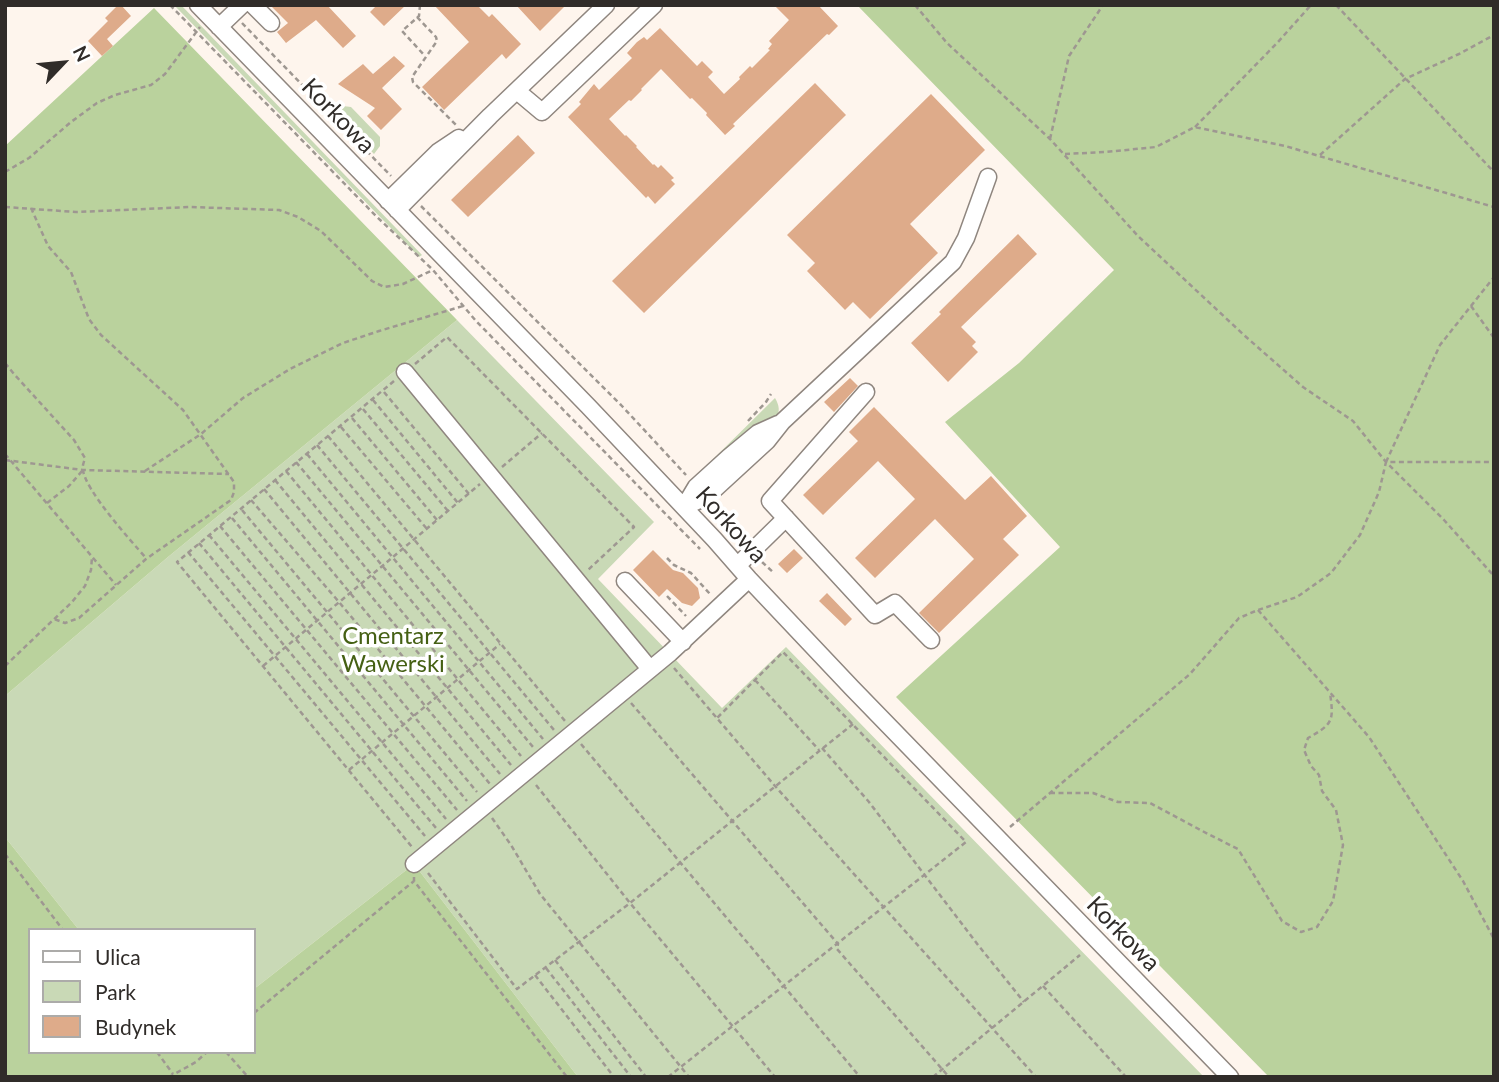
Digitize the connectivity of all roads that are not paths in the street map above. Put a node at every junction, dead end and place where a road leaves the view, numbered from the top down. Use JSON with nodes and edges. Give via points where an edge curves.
{"nodes":[{"id":1,"x":253,"y":5,"type":"edge"},
{"id":2,"x":606,"y":5,"type":"edge"},
{"id":3,"x":654,"y":5,"type":"edge"},
{"id":4,"x":238,"y":9,"type":"edge"},
{"id":5,"x":208,"y":16,"type":"edge"},
{"id":6,"x":271,"y":23,"type":"dead end"},
{"id":7,"x":517,"y":91,"type":"junction"},
{"id":8,"x":988,"y":177,"type":"dead end"},
{"id":9,"x":393,"y":206,"type":"junction"},
{"id":10,"x":405,"y":372,"type":"road end"},
{"id":11,"x":866,"y":392,"type":"dead end"},
{"id":12,"x":684,"y":507,"type":"junction"},
{"id":13,"x":786,"y":517,"type":"junction"},
{"id":14,"x":738,"y":565,"type":"junction"},
{"id":15,"x":749,"y":579,"type":"junction"},
{"id":16,"x":625,"y":581,"type":"dead end"},
{"id":17,"x":931,"y":640,"type":"dead end"},
{"id":18,"x":683,"y":642,"type":"junction"},
{"id":19,"x":650,"y":669,"type":"junction"},
{"id":20,"x":416,"y":862,"type":"road end"},
{"id":21,"x":1230,"y":1077,"type":"edge"}],
"edges":[{"from":1,"to":6,"type":"street"},
{"from":2,"to":7,"type":"street"},
{"from":3,"to":7,"type":"street","via":[[542,112]]},
{"from":4,"to":5,"type":"street"},
{"from":5,"to":9,"type":"street","name":"Korkowa"},
{"from":7,"to":9,"type":"street"},
{"from":8,"to":12,"type":"street","via":[[953,262],[706,497]]},
{"from":9,"to":12,"type":"street","name":"Korkowa"},
{"from":10,"to":19,"type":"street"},
{"from":11,"to":13,"type":"street","via":[[771,501]]},
{"from":12,"to":14,"type":"street","name":"Korkowa"},
{"from":13,"to":14,"type":"street"},
{"from":13,"to":17,"type":"street","via":[[876,615],[895,603]]},
{"from":14,"to":15,"type":"street","name":"Korkowa"},
{"from":15,"to":18,"type":"street"},
{"from":15,"to":21,"type":"street","name":"Korkowa"},
{"from":16,"to":18,"type":"street"},
{"from":18,"to":19,"type":"street"},
{"from":19,"to":20,"type":"street"}]}
